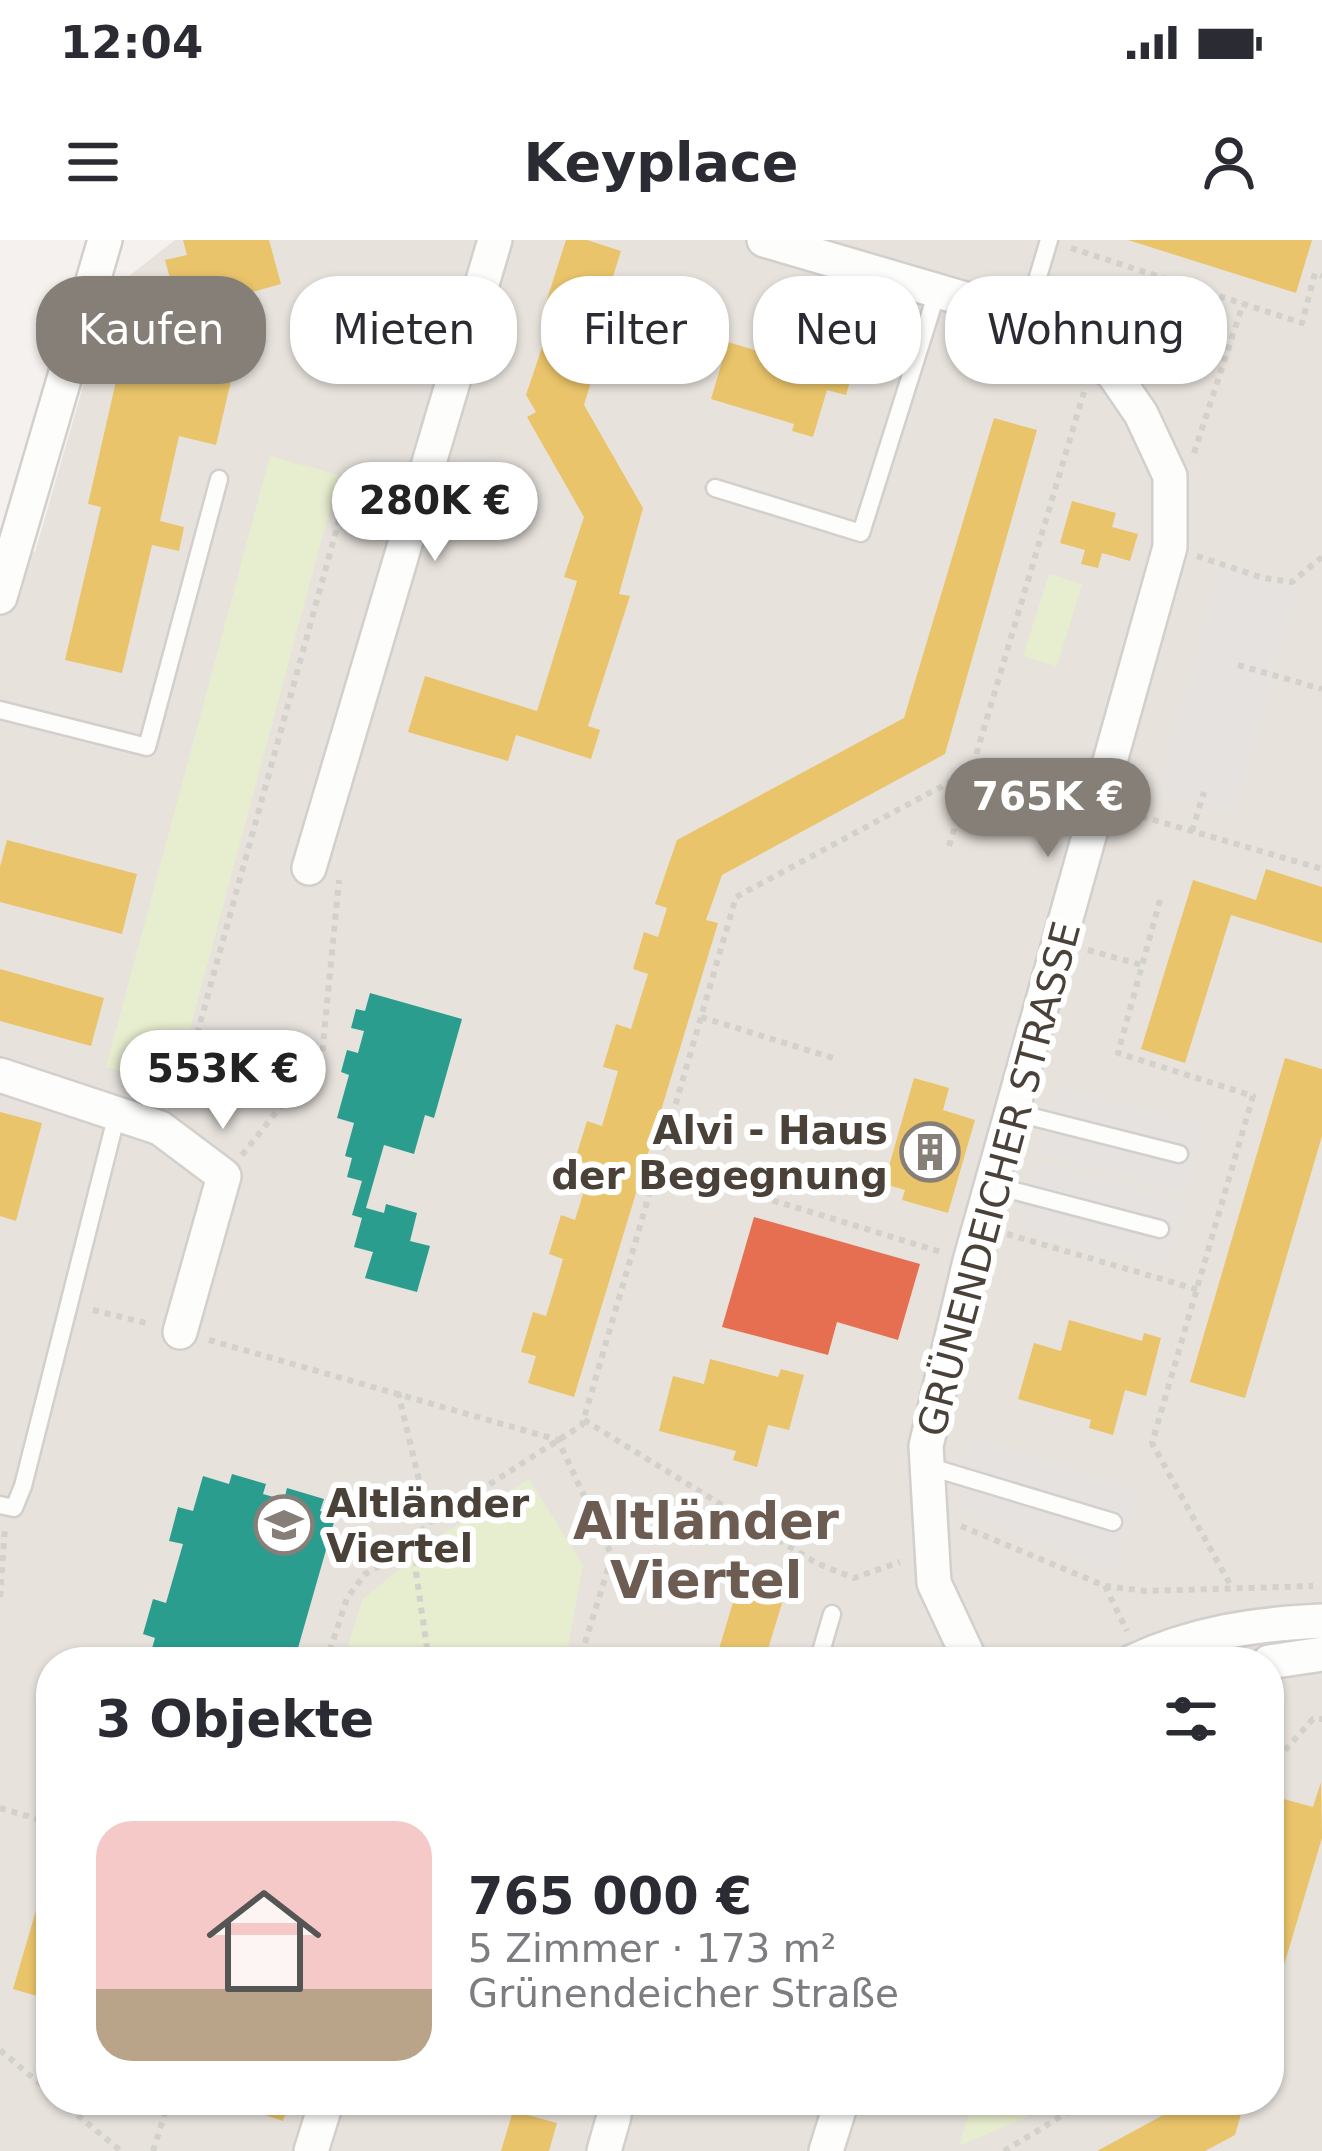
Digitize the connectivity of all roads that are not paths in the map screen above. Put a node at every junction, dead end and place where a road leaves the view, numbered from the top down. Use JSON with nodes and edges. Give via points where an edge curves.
{"nodes":[{"id":1,"x":105,"y":240,"type":"edge"},
{"id":2,"x":495,"y":240,"type":"edge"},
{"id":3,"x":764,"y":240,"type":"edge"},
{"id":4,"x":1049,"y":240,"type":"edge"},
{"id":5,"x":1038,"y":276,"type":"edge"},
{"id":6,"x":937,"y":292,"type":"junction"},
{"id":7,"x":945,"y":294,"type":"edge"},
{"id":8,"x":1117,"y":384,"type":"edge"},
{"id":9,"x":219,"y":479,"type":"dead end"},
{"id":10,"x":715,"y":488,"type":"dead end"},
{"id":11,"x":0,"y":597,"type":"edge"},
{"id":12,"x":0,"y":710,"type":"edge"},
{"id":13,"x":309,"y":868,"type":"road end"},
{"id":14,"x":0,"y":1075,"type":"edge"},
{"id":15,"x":1012,"y":1112,"type":"junction"},
{"id":16,"x":117,"y":1114,"type":"junction"},
{"id":17,"x":1179,"y":1154,"type":"dead end"},
{"id":18,"x":992,"y":1185,"type":"junction"},
{"id":19,"x":1160,"y":1229,"type":"dead end"},
{"id":20,"x":180,"y":1332,"type":"road end"},
{"id":21,"x":927,"y":1466,"type":"junction"},
{"id":22,"x":7,"y":1507,"type":"edge"},
{"id":23,"x":1113,"y":1522,"type":"dead end"},
{"id":24,"x":832,"y":1614,"type":"dead end"},
{"id":25,"x":1322,"y":1621,"type":"edge"},
{"id":26,"x":822,"y":1647,"type":"edge"},
{"id":27,"x":964,"y":1647,"type":"edge"},
{"id":28,"x":1154,"y":1647,"type":"edge"},
{"id":29,"x":1322,"y":1654,"type":"edge"},
{"id":30,"x":1284,"y":1660,"type":"edge"},
{"id":31,"x":322,"y":2115,"type":"edge"},
{"id":32,"x":837,"y":2115,"type":"edge"},
{"id":33,"x":614,"y":2116,"type":"dead end"},
{"id":34,"x":311,"y":2151,"type":"edge"},
{"id":35,"x":604,"y":2151,"type":"edge"},
{"id":36,"x":826,"y":2151,"type":"edge"}],
"edges":[{"from":1,"to":11,"type":"street"},
{"from":2,"to":13,"type":"street"},
{"from":3,"to":6,"type":"street","name":"GRÜNENDEICHER STRASSE"},
{"from":4,"to":5,"type":"lane"},
{"from":6,"to":7,"type":"street","name":"GRÜNENDEICHER STRASSE"},
{"from":6,"to":10,"type":"lane","via":[[861,533]]},
{"from":8,"to":15,"type":"street","name":"GRÜNENDEICHER STRASSE","via":[[1170,476],[1170,547]]},
{"from":9,"to":12,"type":"lane","via":[[147,747]]},
{"from":14,"to":16,"type":"street"},
{"from":15,"to":17,"type":"lane"},
{"from":15,"to":18,"type":"street","name":"GRÜNENDEICHER STRASSE"},
{"from":16,"to":20,"type":"street","via":[[160,1128],[224,1176]]},
{"from":16,"to":22,"type":"lane"},
{"from":18,"to":19,"type":"lane"},
{"from":18,"to":21,"type":"street","name":"GRÜNENDEICHER STRASSE"},
{"from":21,"to":23,"type":"lane"},
{"from":21,"to":27,"type":"street","name":"GRÜNENDEICHER STRASSE","via":[[934,1583]]},
{"from":24,"to":26,"type":"lane"},
{"from":25,"to":28,"type":"street","via":[[1243,1626]]},
{"from":29,"to":30,"type":"street"},
{"from":31,"to":34,"type":"street"},
{"from":32,"to":36,"type":"street"},
{"from":33,"to":35,"type":"street"}]}
